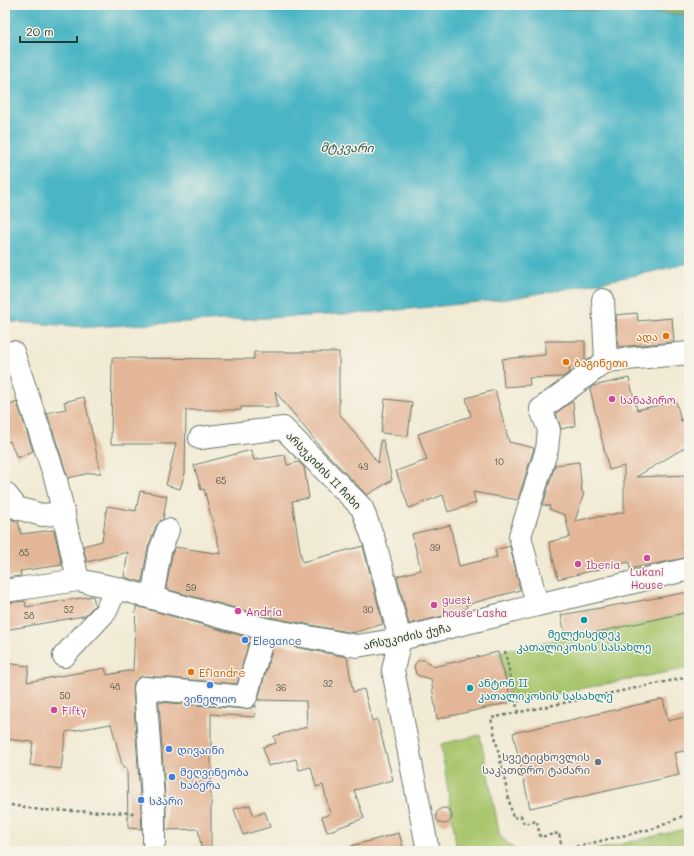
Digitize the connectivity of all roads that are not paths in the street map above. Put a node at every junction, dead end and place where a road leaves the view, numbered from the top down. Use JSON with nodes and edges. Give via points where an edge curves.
{"nodes":[{"id":1,"x":604,"y":300,"type":"dead end"},
{"id":2,"x":13,"y":352,"type":"dead end"},
{"id":3,"x":689,"y":353,"type":"edge"},
{"id":4,"x":606,"y":361,"type":"junction"},
{"id":5,"x":200,"y":438,"type":"dead end"},
{"id":6,"x":5,"y":493,"type":"edge"},
{"id":7,"x":64,"y":513,"type":"junction"},
{"id":8,"x":168,"y":530,"type":"dead end"},
{"id":9,"x":689,"y":569,"type":"edge"},
{"id":10,"x":78,"y":580,"type":"junction"},
{"id":11,"x":116,"y":588,"type":"junction"},
{"id":12,"x":5,"y":591,"type":"edge"},
{"id":13,"x":152,"y":598,"type":"junction"},
{"id":14,"x":537,"y":605,"type":"junction"},
{"id":15,"x":265,"y":629,"type":"junction"},
{"id":16,"x":400,"y":639,"type":"junction"},
{"id":17,"x":64,"y":656,"type":"dead end"},
{"id":18,"x":154,"y":842,"type":"dead end"},
{"id":19,"x":428,"y":851,"type":"edge"}],
"edges":[{"from":1,"to":4,"type":"street"},
{"from":2,"to":7,"type":"street","via":[[56,480]]},
{"from":3,"to":4,"type":"street"},
{"from":4,"to":14,"type":"street","via":[[541,409],[549,430],[547,449],[520,536]]},
{"from":5,"to":16,"type":"street","name":"არსუკიძის II ჩიხი","via":[[283,428],[288,433],[362,508],[375,543]]},
{"from":6,"to":7,"type":"street","via":[[17,508],[42,515]]},
{"from":7,"to":10,"type":"street"},
{"from":8,"to":13,"type":"street","via":[[160,551]]},
{"from":9,"to":14,"type":"street","name":"არსუკიძის ქუჩა"},
{"from":10,"to":11,"type":"street","name":"არსუკიძის ქუჩა"},
{"from":10,"to":12,"type":"street","name":"არსუკიძის ქუჩა"},
{"from":11,"to":13,"type":"street","name":"არსუკიძის ქუჩა"},
{"from":11,"to":17,"type":"street","via":[[106,612]]},
{"from":13,"to":15,"type":"street","name":"არსუკიძის ქუჩა"},
{"from":14,"to":16,"type":"street","name":"არსუკიძის ქუჩა"},
{"from":15,"to":16,"type":"street","name":"არსუკიძის ქუჩა","via":[[357,646]]},
{"from":15,"to":18,"type":"street","via":[[246,697],[145,688]]},
{"from":16,"to":19,"type":"street","via":[[393,670]]}]}
